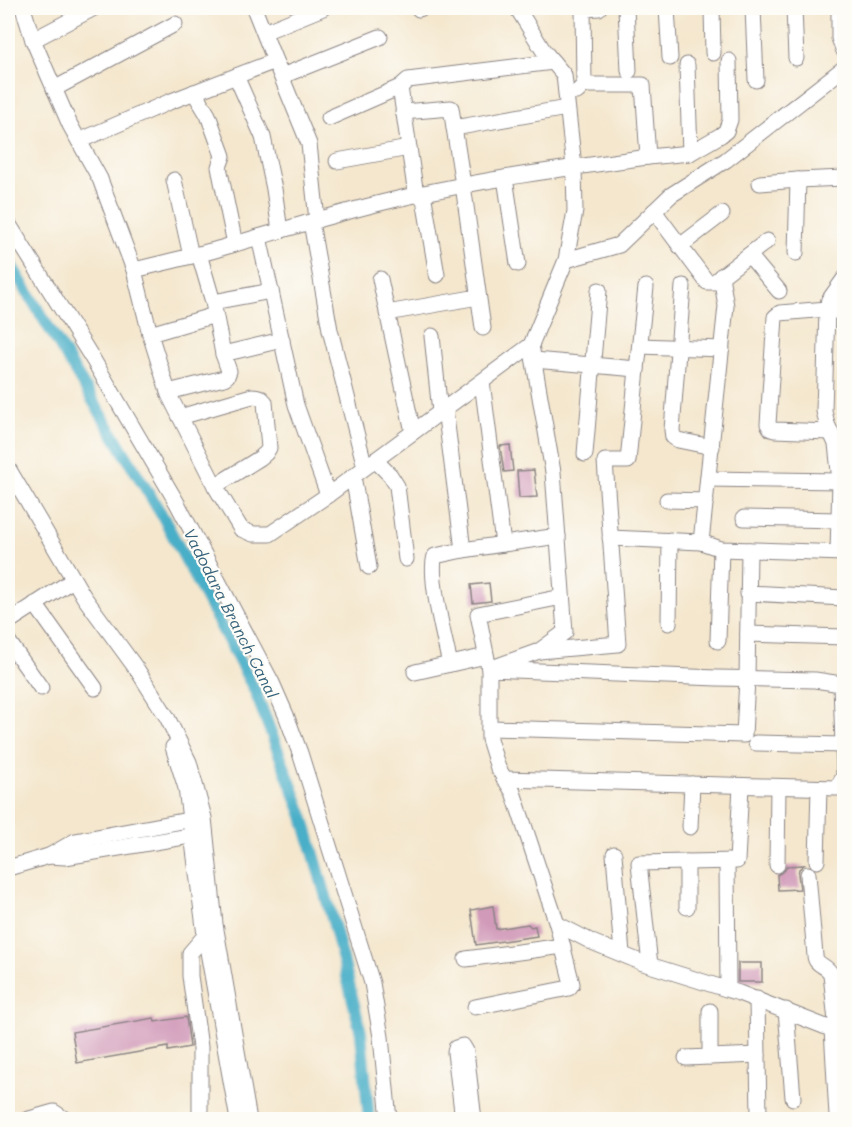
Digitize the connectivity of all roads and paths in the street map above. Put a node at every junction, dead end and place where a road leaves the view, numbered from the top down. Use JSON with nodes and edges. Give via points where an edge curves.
{"nodes":[{"id":1,"x":23,"y":8,"type":"edge"},
{"id":2,"x":94,"y":8,"type":"edge"},
{"id":3,"x":254,"y":8,"type":"edge"},
{"id":4,"x":323,"y":8,"type":"edge"},
{"id":5,"x":583,"y":8,"type":"edge"},
{"id":6,"x":599,"y":8,"type":"edge"},
{"id":7,"x":626,"y":8,"type":"edge"},
{"id":8,"x":667,"y":8,"type":"edge"},
{"id":9,"x":711,"y":8,"type":"edge"},
{"id":10,"x":753,"y":8,"type":"edge"},
{"id":11,"x":794,"y":8,"type":"edge"},
{"id":12,"x":839,"y":8,"type":"edge"},
{"id":13,"x":518,"y":9,"type":"edge"},
{"id":14,"x":175,"y":24,"type":"dead end"},
{"id":15,"x":264,"y":32,"type":"junction"},
{"id":16,"x":380,"y":38,"type":"dead end"},
{"id":17,"x":33,"y":40,"type":"junction"},
{"id":18,"x":844,"y":51,"type":"edge"},
{"id":19,"x":713,"y":53,"type":"dead end"},
{"id":20,"x":670,"y":58,"type":"dead end"},
{"id":21,"x":796,"y":58,"type":"dead end"},
{"id":22,"x":729,"y":60,"type":"dead end"},
{"id":23,"x":275,"y":61,"type":"junction"},
{"id":24,"x":552,"y":62,"type":"junction"},
{"id":25,"x":687,"y":65,"type":"dead end"},
{"id":26,"x":844,"y":68,"type":"edge"},
{"id":27,"x":629,"y":71,"type":"dead end"},
{"id":28,"x":236,"y":76,"type":"junction"},
{"id":29,"x":282,"y":76,"type":"junction"},
{"id":30,"x":756,"y":80,"type":"dead end"},
{"id":31,"x":584,"y":85,"type":"junction"},
{"id":32,"x":399,"y":87,"type":"junction"},
{"id":33,"x":54,"y":89,"type":"junction"},
{"id":34,"x":194,"y":92,"type":"junction"},
{"id":35,"x":567,"y":106,"type":"junction"},
{"id":36,"x":404,"y":112,"type":"junction"},
{"id":37,"x":328,"y":118,"type":"dead end"},
{"id":38,"x":454,"y":129,"type":"junction"},
{"id":39,"x":79,"y":141,"type":"junction"},
{"id":40,"x":409,"y":148,"type":"junction"},
{"id":41,"x":690,"y":153,"type":"junction"},
{"id":42,"x":648,"y":157,"type":"junction"},
{"id":43,"x":337,"y":161,"type":"dead end"},
{"id":44,"x":574,"y":167,"type":"junction"},
{"id":45,"x":505,"y":178,"type":"junction"},
{"id":46,"x":844,"y":178,"type":"edge"},
{"id":47,"x":174,"y":180,"type":"dead end"},
{"id":48,"x":798,"y":180,"type":"junction"},
{"id":49,"x":760,"y":183,"type":"dead end"},
{"id":50,"x":463,"y":185,"type":"junction"},
{"id":51,"x":420,"y":194,"type":"junction"},
{"id":52,"x":654,"y":211,"type":"junction"},
{"id":53,"x":723,"y":214,"type":"dead end"},
{"id":54,"x":314,"y":221,"type":"junction"},
{"id":55,"x":8,"y":223,"type":"edge"},
{"id":56,"x":280,"y":231,"type":"junction"},
{"id":57,"x":259,"y":237,"type":"junction"},
{"id":58,"x":767,"y":241,"type":"dead end"},
{"id":59,"x":235,"y":244,"type":"junction"},
{"id":60,"x":680,"y":246,"type":"junction"},
{"id":61,"x":796,"y":253,"type":"dead end"},
{"id":62,"x":195,"y":255,"type":"junction"},
{"id":63,"x":749,"y":255,"type":"junction"},
{"id":64,"x":566,"y":260,"type":"junction"},
{"id":65,"x":518,"y":264,"type":"dead end"},
{"id":66,"x":134,"y":270,"type":"junction"},
{"id":67,"x":437,"y":275,"type":"dead end"},
{"id":68,"x":721,"y":276,"type":"junction"},
{"id":69,"x":380,"y":279,"type":"dead end"},
{"id":70,"x":844,"y":279,"type":"edge"},
{"id":71,"x":646,"y":286,"type":"dead end"},
{"id":72,"x":683,"y":286,"type":"dead end"},
{"id":73,"x":599,"y":290,"type":"dead end"},
{"id":74,"x":271,"y":291,"type":"junction"},
{"id":75,"x":779,"y":291,"type":"dead end"},
{"id":76,"x":478,"y":297,"type":"junction"},
{"id":77,"x":828,"y":305,"type":"junction"},
{"id":78,"x":214,"y":308,"type":"junction"},
{"id":79,"x":387,"y":313,"type":"junction"},
{"id":80,"x":844,"y":318,"type":"edge"},
{"id":81,"x":483,"y":328,"type":"dead end"},
{"id":82,"x":150,"y":334,"type":"junction"},
{"id":83,"x":432,"y":336,"type":"dead end"},
{"id":84,"x":282,"y":340,"type":"junction"},
{"id":85,"x":640,"y":346,"type":"junction"},
{"id":86,"x":679,"y":347,"type":"junction"},
{"id":87,"x":722,"y":349,"type":"junction"},
{"id":88,"x":533,"y":353,"type":"junction"},
{"id":89,"x":223,"y":354,"type":"junction"},
{"id":90,"x":593,"y":365,"type":"junction"},
{"id":91,"x":637,"y":369,"type":"junction"},
{"id":92,"x":482,"y":382,"type":"junction"},
{"id":93,"x":168,"y":392,"type":"junction"},
{"id":94,"x":442,"y":411,"type":"junction"},
{"id":95,"x":180,"y":417,"type":"junction"},
{"id":96,"x":413,"y":432,"type":"junction"},
{"id":97,"x":830,"y":432,"type":"junction"},
{"id":98,"x":712,"y":447,"type":"junction"},
{"id":99,"x":585,"y":454,"type":"dead end"},
{"id":100,"x":8,"y":468,"type":"edge"},
{"id":101,"x":364,"y":468,"type":"junction"},
{"id":102,"x":708,"y":479,"type":"junction"},
{"id":103,"x":840,"y":481,"type":"junction"},
{"id":104,"x":215,"y":486,"type":"junction"},
{"id":105,"x":328,"y":495,"type":"junction"},
{"id":106,"x":667,"y":500,"type":"dead end"},
{"id":107,"x":706,"y":501,"type":"junction"},
{"id":108,"x":744,"y":518,"type":"dead end"},
{"id":109,"x":840,"y":522,"type":"edge"},
{"id":110,"x":558,"y":536,"type":"junction"},
{"id":111,"x":610,"y":538,"type":"junction"},
{"id":112,"x":670,"y":540,"type":"junction"},
{"id":113,"x":701,"y":542,"type":"junction"},
{"id":114,"x":502,"y":544,"type":"junction"},
{"id":115,"x":721,"y":549,"type":"junction"},
{"id":116,"x":462,"y":550,"type":"junction"},
{"id":117,"x":749,"y":550,"type":"junction"},
{"id":118,"x":841,"y":552,"type":"edge"},
{"id":119,"x":406,"y":559,"type":"dead end"},
{"id":120,"x":369,"y":567,"type":"dead end"},
{"id":121,"x":74,"y":580,"type":"junction"},
{"id":122,"x":748,"y":593,"type":"junction"},
{"id":123,"x":562,"y":597,"type":"junction"},
{"id":124,"x":844,"y":598,"type":"edge"},
{"id":125,"x":35,"y":604,"type":"junction"},
{"id":126,"x":8,"y":622,"type":"edge"},
{"id":127,"x":669,"y":623,"type":"dead end"},
{"id":128,"x":748,"y":634,"type":"junction"},
{"id":129,"x":844,"y":637,"type":"edge"},
{"id":130,"x":8,"y":641,"type":"edge"},
{"id":131,"x":718,"y":641,"type":"dead end"},
{"id":132,"x":539,"y":651,"type":"junction"},
{"id":133,"x":488,"y":662,"type":"junction"},
{"id":134,"x":450,"y":664,"type":"junction"},
{"id":135,"x":415,"y":672,"type":"dead end"},
{"id":136,"x":747,"y":679,"type":"junction"},
{"id":137,"x":843,"y":684,"type":"edge"},
{"id":138,"x":41,"y":688,"type":"dead end"},
{"id":139,"x":95,"y":688,"type":"dead end"},
{"id":140,"x":489,"y":728,"type":"junction"},
{"id":141,"x":756,"y":743,"type":"dead end"},
{"id":142,"x":843,"y":745,"type":"junction"},
{"id":143,"x":844,"y":776,"type":"edge"},
{"id":144,"x":504,"y":779,"type":"junction"},
{"id":145,"x":692,"y":784,"type":"junction"},
{"id":146,"x":741,"y":786,"type":"junction"},
{"id":147,"x":778,"y":787,"type":"junction"},
{"id":148,"x":819,"y":788,"type":"junction"},
{"id":149,"x":198,"y":826,"type":"junction"},
{"id":150,"x":690,"y":827,"type":"dead end"},
{"id":151,"x":614,"y":854,"type":"dead end"},
{"id":152,"x":727,"y":861,"type":"junction"},
{"id":153,"x":817,"y":861,"type":"dead end"},
{"id":154,"x":687,"y":862,"type":"junction"},
{"id":155,"x":777,"y":865,"type":"dead end"},
{"id":156,"x":8,"y":868,"type":"edge"},
{"id":157,"x":808,"y":874,"type":"dead end"},
{"id":158,"x":687,"y":907,"type":"dead end"},
{"id":159,"x":557,"y":924,"type":"junction"},
{"id":160,"x":210,"y":929,"type":"junction"},
{"id":161,"x":562,"y":946,"type":"junction"},
{"id":162,"x":622,"y":954,"type":"junction"},
{"id":163,"x":466,"y":959,"type":"dead end"},
{"id":164,"x":650,"y":965,"type":"junction"},
{"id":165,"x":728,"y":989,"type":"junction"},
{"id":166,"x":756,"y":999,"type":"junction"},
{"id":167,"x":475,"y":1007,"type":"dead end"},
{"id":168,"x":786,"y":1010,"type":"junction"},
{"id":169,"x":710,"y":1011,"type":"dead end"},
{"id":170,"x":838,"y":1031,"type":"edge"},
{"id":171,"x":758,"y":1055,"type":"junction"},
{"id":172,"x":710,"y":1057,"type":"junction"},
{"id":173,"x":686,"y":1058,"type":"dead end"},
{"id":174,"x":792,"y":1098,"type":"dead end"},
{"id":175,"x":759,"y":1115,"type":"dead end"},
{"id":176,"x":837,"y":1116,"type":"dead end"},
{"id":177,"x":46,"y":1117,"type":"edge"},
{"id":178,"x":26,"y":1119,"type":"edge"},
{"id":179,"x":66,"y":1119,"type":"edge"},
{"id":180,"x":200,"y":1119,"type":"edge"},
{"id":181,"x":238,"y":1119,"type":"edge"},
{"id":182,"x":249,"y":1119,"type":"edge"},
{"id":183,"x":389,"y":1119,"type":"edge"},
{"id":184,"x":463,"y":1119,"type":"edge"},
{"id":185,"x":474,"y":1119,"type":"edge"}],
"edges":[{"from":1,"to":17,"type":"street"},
{"from":2,"to":17,"type":"street"},
{"from":3,"to":15,"type":"street"},
{"from":4,"to":15,"type":"street"},
{"from":5,"to":6,"type":"street"},
{"from":5,"to":31,"type":"street"},
{"from":7,"to":27,"type":"street"},
{"from":8,"to":20,"type":"street"},
{"from":9,"to":19,"type":"street"},
{"from":10,"to":30,"type":"street"},
{"from":11,"to":21,"type":"street"},
{"from":12,"to":18,"type":"street","via":[[839,38]]},
{"from":13,"to":24,"type":"street"},
{"from":14,"to":33,"type":"street"},
{"from":15,"to":23,"type":"street"},
{"from":16,"to":29,"type":"street"},
{"from":17,"to":33,"type":"street"},
{"from":22,"to":41,"type":"street","via":[[728,126],[721,135]]},
{"from":23,"to":28,"type":"street"},
{"from":23,"to":29,"type":"street"},
{"from":24,"to":32,"type":"street","via":[[408,80]]},
{"from":24,"to":35,"type":"street","via":[[564,75]]},
{"from":25,"to":41,"type":"street"},
{"from":26,"to":52,"type":"street"},
{"from":28,"to":34,"type":"street"},
{"from":28,"to":56,"type":"street","via":[[263,137]]},
{"from":29,"to":54,"type":"street","via":[[309,144]]},
{"from":31,"to":35,"type":"street"},
{"from":31,"to":42,"type":"street","via":[[643,85]]},
{"from":32,"to":36,"type":"street"},
{"from":32,"to":37,"type":"street"},
{"from":33,"to":39,"type":"street"},
{"from":34,"to":39,"type":"street"},
{"from":34,"to":59,"type":"street","via":[[208,115],[223,156],[219,167]]},
{"from":35,"to":38,"type":"street"},
{"from":35,"to":44,"type":"street"},
{"from":36,"to":38,"type":"street","via":[[450,108]]},
{"from":36,"to":40,"type":"street"},
{"from":38,"to":50,"type":"street"},
{"from":39,"to":66,"type":"street","via":[[100,179]]},
{"from":40,"to":43,"type":"street"},
{"from":40,"to":51,"type":"street"},
{"from":41,"to":42,"type":"street"},
{"from":42,"to":44,"type":"street"},
{"from":44,"to":45,"type":"street"},
{"from":44,"to":64,"type":"street","via":[[575,211]]},
{"from":45,"to":50,"type":"street"},
{"from":45,"to":65,"type":"street"},
{"from":46,"to":48,"type":"street"},
{"from":47,"to":62,"type":"street"},
{"from":48,"to":49,"type":"street"},
{"from":48,"to":61,"type":"street"},
{"from":50,"to":51,"type":"street"},
{"from":50,"to":76,"type":"street"},
{"from":51,"to":54,"type":"street"},
{"from":51,"to":67,"type":"street"},
{"from":52,"to":60,"type":"street"},
{"from":52,"to":64,"type":"street","via":[[619,245]]},
{"from":53,"to":60,"type":"street"},
{"from":54,"to":56,"type":"street"},
{"from":54,"to":101,"type":"street","via":[[330,330]]},
{"from":55,"to":183,"type":"street","via":[[177,503],[286,715],[372,983]]},
{"from":56,"to":57,"type":"street"},
{"from":57,"to":59,"type":"street"},
{"from":57,"to":74,"type":"street"},
{"from":58,"to":63,"type":"street"},
{"from":59,"to":62,"type":"street"},
{"from":60,"to":68,"type":"street","via":[[707,282]]},
{"from":62,"to":66,"type":"street"},
{"from":62,"to":78,"type":"street"},
{"from":63,"to":68,"type":"street"},
{"from":63,"to":75,"type":"street"},
{"from":64,"to":88,"type":"street"},
{"from":66,"to":82,"type":"street"},
{"from":68,"to":87,"type":"street","via":[[726,306]]},
{"from":69,"to":79,"type":"street"},
{"from":70,"to":77,"type":"street"},
{"from":71,"to":85,"type":"street"},
{"from":72,"to":86,"type":"street"},
{"from":73,"to":90,"type":"street"},
{"from":74,"to":78,"type":"street"},
{"from":74,"to":84,"type":"street"},
{"from":76,"to":79,"type":"street"},
{"from":76,"to":81,"type":"street"},
{"from":77,"to":80,"type":"street"},
{"from":77,"to":97,"type":"street","via":[[824,411]]},
{"from":77,"to":97,"type":"street","via":[[775,317],[768,424],[774,430]]},
{"from":78,"to":82,"type":"street"},
{"from":78,"to":89,"type":"street"},
{"from":79,"to":96,"type":"street"},
{"from":82,"to":93,"type":"street"},
{"from":83,"to":94,"type":"street"},
{"from":84,"to":89,"type":"street"},
{"from":84,"to":105,"type":"street","via":[[296,405]]},
{"from":85,"to":86,"type":"street"},
{"from":85,"to":91,"type":"street"},
{"from":86,"to":87,"type":"street"},
{"from":86,"to":98,"type":"street","via":[[674,437]]},
{"from":87,"to":98,"type":"street"},
{"from":88,"to":90,"type":"street"},
{"from":88,"to":92,"type":"street"},
{"from":88,"to":110,"type":"street","via":[[553,472]]},
{"from":89,"to":93,"type":"street","via":[[227,376]]},
{"from":90,"to":91,"type":"street"},
{"from":90,"to":99,"type":"street"},
{"from":91,"to":111,"type":"street","via":[[628,461],[605,461]]},
{"from":92,"to":94,"type":"street"},
{"from":92,"to":114,"type":"street"},
{"from":93,"to":95,"type":"street"},
{"from":94,"to":96,"type":"street"},
{"from":94,"to":116,"type":"street"},
{"from":95,"to":104,"type":"street"},
{"from":95,"to":104,"type":"street","via":[[252,396],[262,398],[269,448]]},
{"from":96,"to":101,"type":"street"},
{"from":97,"to":103,"type":"street","via":[[836,444]]},
{"from":98,"to":102,"type":"street"},
{"from":100,"to":121,"type":"street"},
{"from":101,"to":105,"type":"street"},
{"from":101,"to":119,"type":"street","via":[[390,475],[397,486]]},
{"from":101,"to":120,"type":"street"},
{"from":102,"to":103,"type":"street"},
{"from":102,"to":107,"type":"street"},
{"from":103,"to":109,"type":"street"},
{"from":104,"to":105,"type":"street","via":[[241,529],[252,534],[270,534]]},
{"from":106,"to":107,"type":"street"},
{"from":107,"to":113,"type":"street"},
{"from":108,"to":109,"type":"street"},
{"from":109,"to":118,"type":"street"},
{"from":110,"to":114,"type":"street"},
{"from":110,"to":123,"type":"street"},
{"from":111,"to":112,"type":"street"},
{"from":111,"to":132,"type":"street","via":[[618,644]]},
{"from":112,"to":113,"type":"street"},
{"from":112,"to":127,"type":"street"},
{"from":113,"to":115,"type":"street"},
{"from":114,"to":116,"type":"street"},
{"from":115,"to":117,"type":"street"},
{"from":115,"to":131,"type":"street"},
{"from":116,"to":134,"type":"street","via":[[435,556],[434,560],[440,619]]},
{"from":117,"to":118,"type":"street"},
{"from":117,"to":122,"type":"street"},
{"from":121,"to":125,"type":"street"},
{"from":121,"to":149,"type":"street","via":[[171,726],[189,762]]},
{"from":122,"to":124,"type":"street"},
{"from":122,"to":128,"type":"street"},
{"from":123,"to":132,"type":"street","via":[[565,632]]},
{"from":123,"to":133,"type":"street","via":[[478,614]]},
{"from":125,"to":126,"type":"street"},
{"from":125,"to":139,"type":"street"},
{"from":128,"to":129,"type":"street"},
{"from":128,"to":136,"type":"street"},
{"from":130,"to":138,"type":"street"},
{"from":132,"to":133,"type":"street"},
{"from":133,"to":134,"type":"street"},
{"from":133,"to":136,"type":"street"},
{"from":133,"to":140,"type":"street"},
{"from":134,"to":135,"type":"street"},
{"from":136,"to":137,"type":"street"},
{"from":136,"to":140,"type":"street","via":[[744,735]]},
{"from":137,"to":142,"type":"street"},
{"from":140,"to":144,"type":"street"},
{"from":141,"to":142,"type":"street"},
{"from":142,"to":143,"type":"street"},
{"from":143,"to":148,"type":"street","via":[[837,788]]},
{"from":144,"to":145,"type":"street"},
{"from":144,"to":159,"type":"street","via":[[513,792]]},
{"from":145,"to":146,"type":"street"},
{"from":145,"to":150,"type":"street"},
{"from":146,"to":147,"type":"street"},
{"from":146,"to":152,"type":"street","via":[[737,861]]},
{"from":147,"to":148,"type":"street"},
{"from":147,"to":155,"type":"street"},
{"from":148,"to":153,"type":"street"},
{"from":149,"to":156,"type":"street"},
{"from":149,"to":160,"type":"street"},
{"from":151,"to":162,"type":"street"},
{"from":152,"to":154,"type":"street"},
{"from":152,"to":165,"type":"street"},
{"from":154,"to":158,"type":"street"},
{"from":154,"to":164,"type":"street","via":[[639,864]]},
{"from":157,"to":170,"type":"street","via":[[815,956],[831,974]]},
{"from":159,"to":161,"type":"street"},
{"from":159,"to":162,"type":"street"},
{"from":160,"to":180,"type":"street","via":[[190,953],[200,1047]]},
{"from":160,"to":181,"type":"street"},
{"from":160,"to":182,"type":"street"},
{"from":161,"to":163,"type":"street"},
{"from":161,"to":167,"type":"street","via":[[572,984],[569,988]]},
{"from":162,"to":164,"type":"street"},
{"from":164,"to":165,"type":"street"},
{"from":165,"to":166,"type":"street"},
{"from":166,"to":168,"type":"street"},
{"from":166,"to":171,"type":"street"},
{"from":168,"to":170,"type":"street"},
{"from":168,"to":174,"type":"street"},
{"from":169,"to":172,"type":"street"},
{"from":170,"to":176,"type":"street"},
{"from":171,"to":172,"type":"street"},
{"from":171,"to":175,"type":"street"},
{"from":172,"to":173,"type":"street"},
{"from":177,"to":178,"type":"street"},
{"from":177,"to":179,"type":"street","via":[[54,1112]]},
{"from":184,"to":185,"type":"street","via":[[455,1052],[463,1046]]}]}
